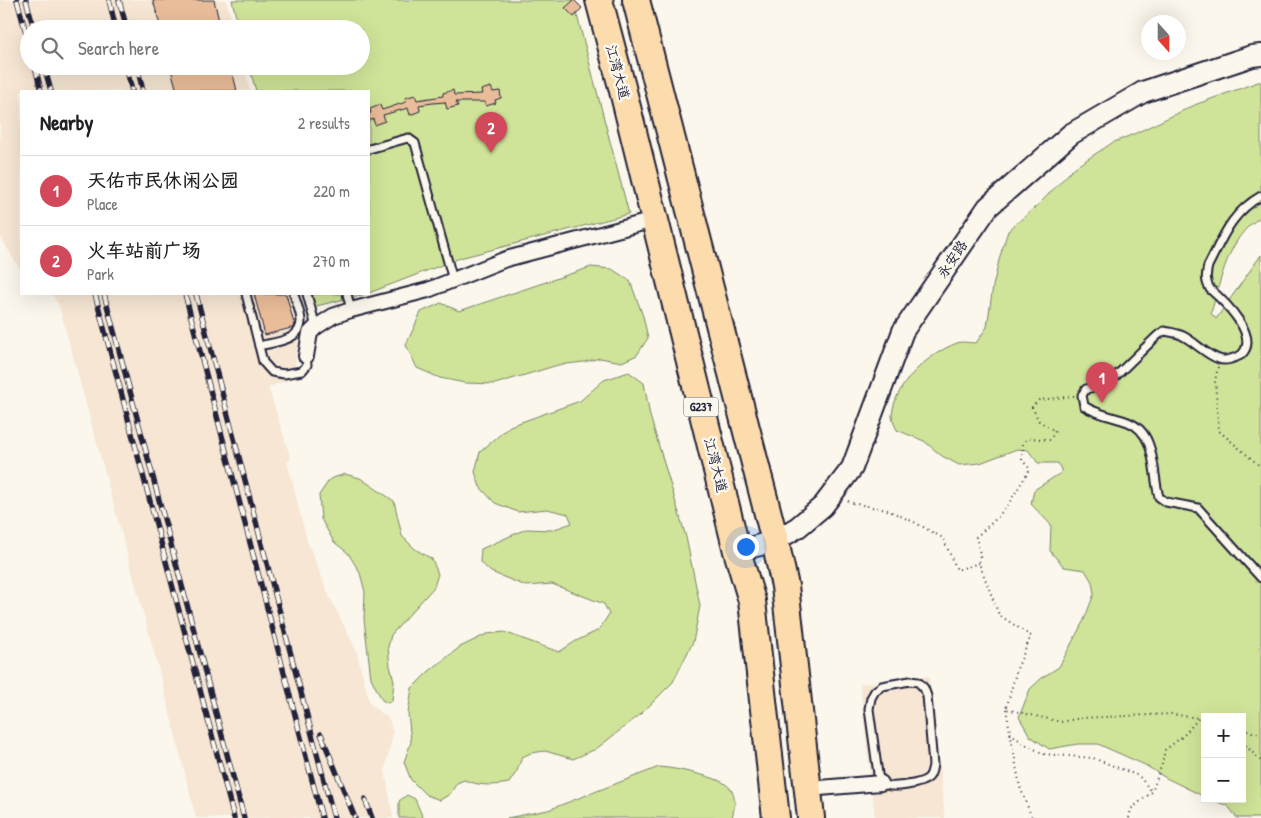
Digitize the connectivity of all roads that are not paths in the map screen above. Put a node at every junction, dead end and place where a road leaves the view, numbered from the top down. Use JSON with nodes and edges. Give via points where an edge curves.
{"nodes":[{"id":1,"x":599,"y":0,"type":"edge"},
{"id":2,"x":636,"y":0,"type":"edge"},
{"id":3,"x":1261,"y":55,"type":"edge"},
{"id":4,"x":370,"y":149,"type":"edge"},
{"id":5,"x":1261,"y":196,"type":"edge"},
{"id":6,"x":654,"y":220,"type":"junction"},
{"id":7,"x":453,"y":280,"type":"junction"},
{"id":8,"x":246,"y":295,"type":"edge"},
{"id":9,"x":294,"y":295,"type":"edge"},
{"id":10,"x":307,"y":295,"type":"edge"},
{"id":11,"x":347,"y":295,"type":"edge"},
{"id":12,"x":350,"y":310,"type":"junction"},
{"id":13,"x":316,"y":327,"type":"junction"},
{"id":14,"x":259,"y":346,"type":"junction"},
{"id":15,"x":306,"y":356,"type":"joint"},
{"id":16,"x":775,"y":541,"type":"junction"},
{"id":17,"x":738,"y":551,"type":"junction"},
{"id":18,"x":1261,"y":578,"type":"edge"},
{"id":19,"x":881,"y":783,"type":"junction"},
{"id":20,"x":807,"y":789,"type":"junction"},
{"id":21,"x":776,"y":818,"type":"edge"},
{"id":22,"x":811,"y":818,"type":"edge"}],
"edges":[{"from":1,"to":6,"type":"highway","name":"江湾大道","number":"G237"},
{"from":2,"to":16,"type":"highway","number":"G237"},
{"from":3,"to":16,"type":"street","name":"永安路","via":[[1143,92],[1071,134],[988,207],[903,331],[852,468],[817,512]]},
{"from":4,"to":7,"type":"lane","via":[[408,138],[415,143]]},
{"from":5,"to":18,"type":"lane","via":[[1247,204],[1232,221],[1208,266],[1210,289],[1248,323],[1253,333],[1252,345],[1244,354],[1219,360],[1182,335],[1164,331],[1117,375],[1086,389],[1082,395],[1084,406],[1095,413],[1130,423],[1146,437],[1159,497],[1166,502],[1198,508]]},
{"from":6,"to":7,"type":"street","via":[[506,259]]},
{"from":6,"to":17,"type":"highway","name":"江湾大道","number":"G237"},
{"from":7,"to":12,"type":"street","via":[[428,290]]},
{"from":8,"to":14,"type":"lane"},
{"from":9,"to":14,"type":"lane","via":[[301,320],[299,331],[294,336]]},
{"from":10,"to":13,"type":"lane"},
{"from":11,"to":12,"type":"lane"},
{"from":12,"to":13,"type":"street"},
{"from":13,"to":15,"type":"street","via":[[310,333]]},
{"from":14,"to":15,"type":"lane","via":[[263,362],[272,372],[302,371],[307,365]]},
{"from":16,"to":17,"type":"street","name":"永安路"},
{"from":16,"to":20,"type":"highway","number":"G237","via":[[784,586]]},
{"from":17,"to":21,"type":"highway","name":"江湾大道","number":"G237","via":[[752,601]]},
{"from":19,"to":19,"type":"lane","via":[[892,786],[920,782],[932,773],[927,696],[918,682],[882,686],[871,698],[869,709]]},
{"from":19,"to":20,"type":"street"},
{"from":20,"to":22,"type":"highway","number":"G237"}]}
